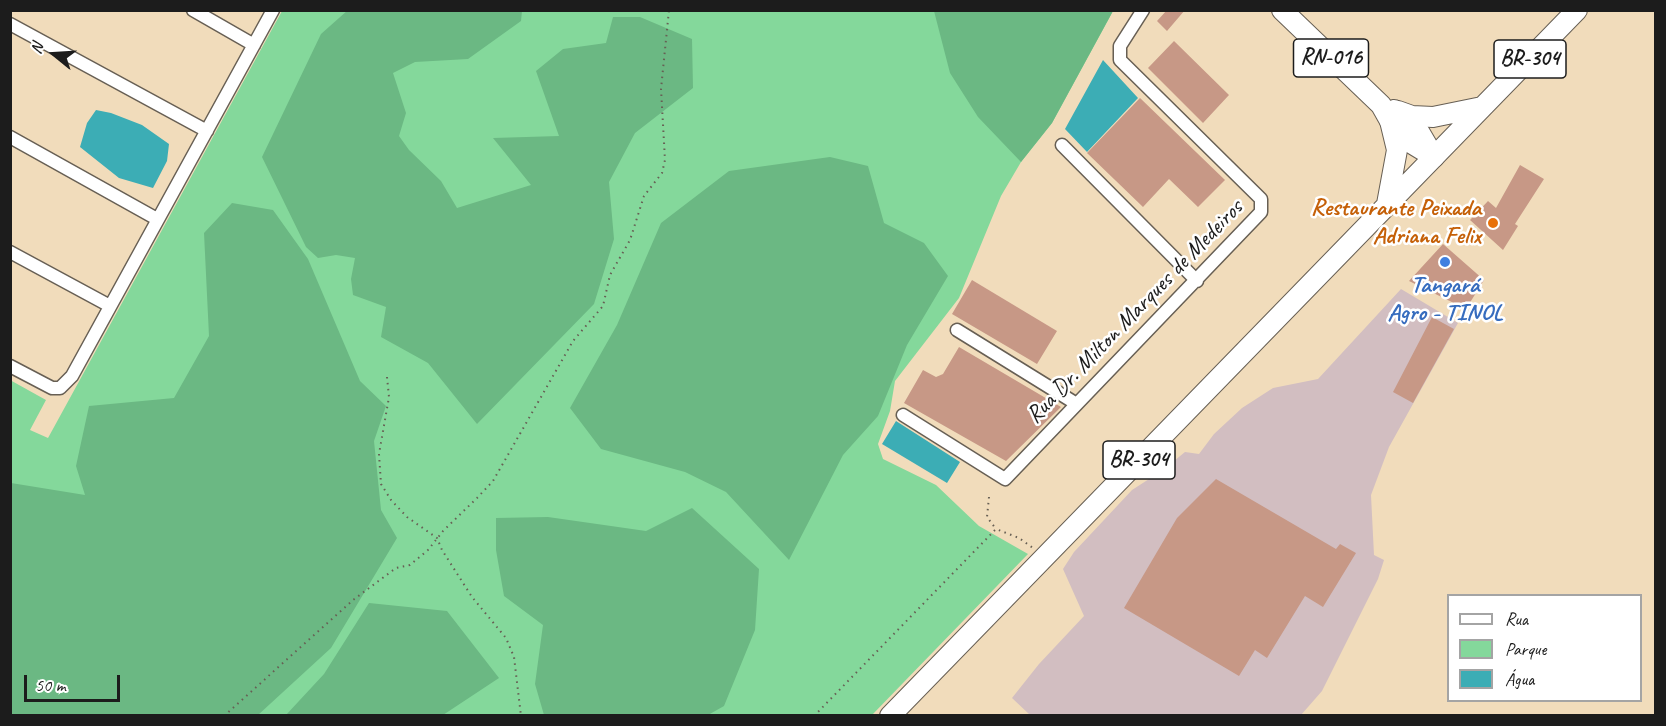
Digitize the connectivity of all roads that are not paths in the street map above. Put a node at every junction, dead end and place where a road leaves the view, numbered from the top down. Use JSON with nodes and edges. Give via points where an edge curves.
{"nodes":[{"id":1,"x":194,"y":10,"type":"edge"},
{"id":2,"x":273,"y":10,"type":"edge"},
{"id":3,"x":1143,"y":10,"type":"edge"},
{"id":4,"x":1282,"y":10,"type":"edge"},
{"id":5,"x":1577,"y":10,"type":"edge"},
{"id":6,"x":10,"y":24,"type":"edge"},
{"id":7,"x":254,"y":45,"type":"junction"},
{"id":8,"x":1482,"y":107,"type":"junction"},
{"id":9,"x":1390,"y":112,"type":"junction"},
{"id":10,"x":207,"y":131,"type":"junction"},
{"id":11,"x":10,"y":137,"type":"edge"},
{"id":12,"x":1062,"y":145,"type":"dead end"},
{"id":13,"x":1434,"y":157,"type":"junction"},
{"id":14,"x":1387,"y":206,"type":"junction"},
{"id":15,"x":157,"y":219,"type":"junction"},
{"id":16,"x":10,"y":252,"type":"edge"},
{"id":17,"x":1197,"y":281,"type":"junction"},
{"id":18,"x":110,"y":306,"type":"junction"},
{"id":19,"x":957,"y":330,"type":"dead end"},
{"id":20,"x":10,"y":366,"type":"edge"},
{"id":21,"x":1075,"y":403,"type":"junction"},
{"id":22,"x":903,"y":415,"type":"dead end"},
{"id":23,"x":890,"y":716,"type":"edge"}],
"edges":[{"from":1,"to":7,"type":"street"},
{"from":2,"to":7,"type":"street"},
{"from":3,"to":17,"type":"street","name":"Rua Dr. Milton Marques de Medeiros","via":[[1120,46],[1120,60],[1263,203],[1261,212]]},
{"from":4,"to":9,"type":"main road","number":"RN-016"},
{"from":5,"to":8,"type":"main road","number":"BR-304"},
{"from":6,"to":10,"type":"street"},
{"from":7,"to":10,"type":"street"},
{"from":8,"to":9,"type":"main road","via":[[1433,117]]},
{"from":8,"to":13,"type":"main road","number":"BR-304"},
{"from":9,"to":13,"type":"main road","via":[[1417,128]]},
{"from":9,"to":14,"type":"main road","via":[[1397,150]]},
{"from":10,"to":15,"type":"street"},
{"from":11,"to":15,"type":"street"},
{"from":12,"to":17,"type":"street"},
{"from":13,"to":14,"type":"main road","number":"BR-304"},
{"from":14,"to":23,"type":"main road","number":"BR-304"},
{"from":15,"to":18,"type":"street"},
{"from":16,"to":18,"type":"street"},
{"from":17,"to":21,"type":"street","name":"Rua Dr. Milton Marques de Medeiros"},
{"from":18,"to":20,"type":"street","via":[[72,376],[60,388],[43,385]]},
{"from":19,"to":21,"type":"street"},
{"from":21,"to":22,"type":"street","name":"Rua Dr. Milton Marques de Medeiros","via":[[1005,479]]}]}
